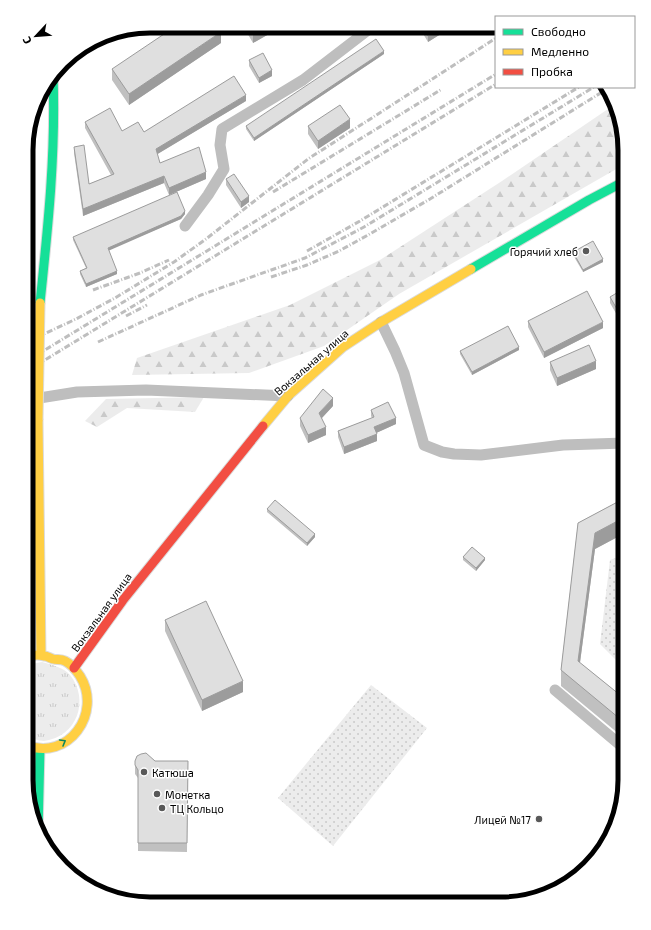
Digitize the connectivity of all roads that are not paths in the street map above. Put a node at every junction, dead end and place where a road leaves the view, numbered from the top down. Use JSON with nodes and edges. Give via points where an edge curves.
{"nodes":[{"id":1,"x":364,"y":33,"type":"edge"},
{"id":2,"x":53,"y":85,"type":"edge"},
{"id":3,"x":618,"y":185,"type":"edge"},
{"id":4,"x":185,"y":226,"type":"dead end"},
{"id":5,"x":380,"y":322,"type":"junction"},
{"id":6,"x":288,"y":396,"type":"junction"},
{"id":7,"x":33,"y":399,"type":"edge"},
{"id":8,"x":618,"y":443,"type":"edge"},
{"id":9,"x":41,"y":655,"type":"junction"},
{"id":10,"x":33,"y":656,"type":"edge"},
{"id":11,"x":74,"y":668,"type":"junction"},
{"id":12,"x":555,"y":690,"type":"dead end"},
{"id":13,"x":618,"y":743,"type":"edge"},
{"id":14,"x":33,"y":747,"type":"edge"},
{"id":15,"x":40,"y":749,"type":"junction"},
{"id":16,"x":38,"y":816,"type":"edge"}],
"edges":[{"from":1,"to":4,"type":"street","via":[[303,80],[222,129],[220,145],[224,169]]},
{"from":2,"to":9,"type":"main road","bridge":true,"via":[[54,147],[40,303],[38,420]]},
{"from":3,"to":5,"type":"main road","name":"Вокзальная улица"},
{"from":5,"to":6,"type":"main road","name":"Вокзальная улица","via":[[343,347]]},
{"from":5,"to":8,"type":"street","via":[[404,374],[424,445],[442,452],[481,455],[563,445]]},
{"from":6,"to":7,"type":"street","via":[[146,390],[77,392]]},
{"from":6,"to":11,"type":"main road","name":"Вокзальная улица","via":[[123,600]]},
{"from":9,"to":10,"type":"main road"},
{"from":9,"to":11,"type":"main road","via":[[64,661]]},
{"from":15,"to":11,"type":"main road","one_way":true,"via":[[60,745],[82,726],[88,709],[87,693],[81,677]]},
{"from":12,"to":13,"type":"street"},
{"from":14,"to":15,"type":"main road"},
{"from":15,"to":16,"type":"main road"}]}
